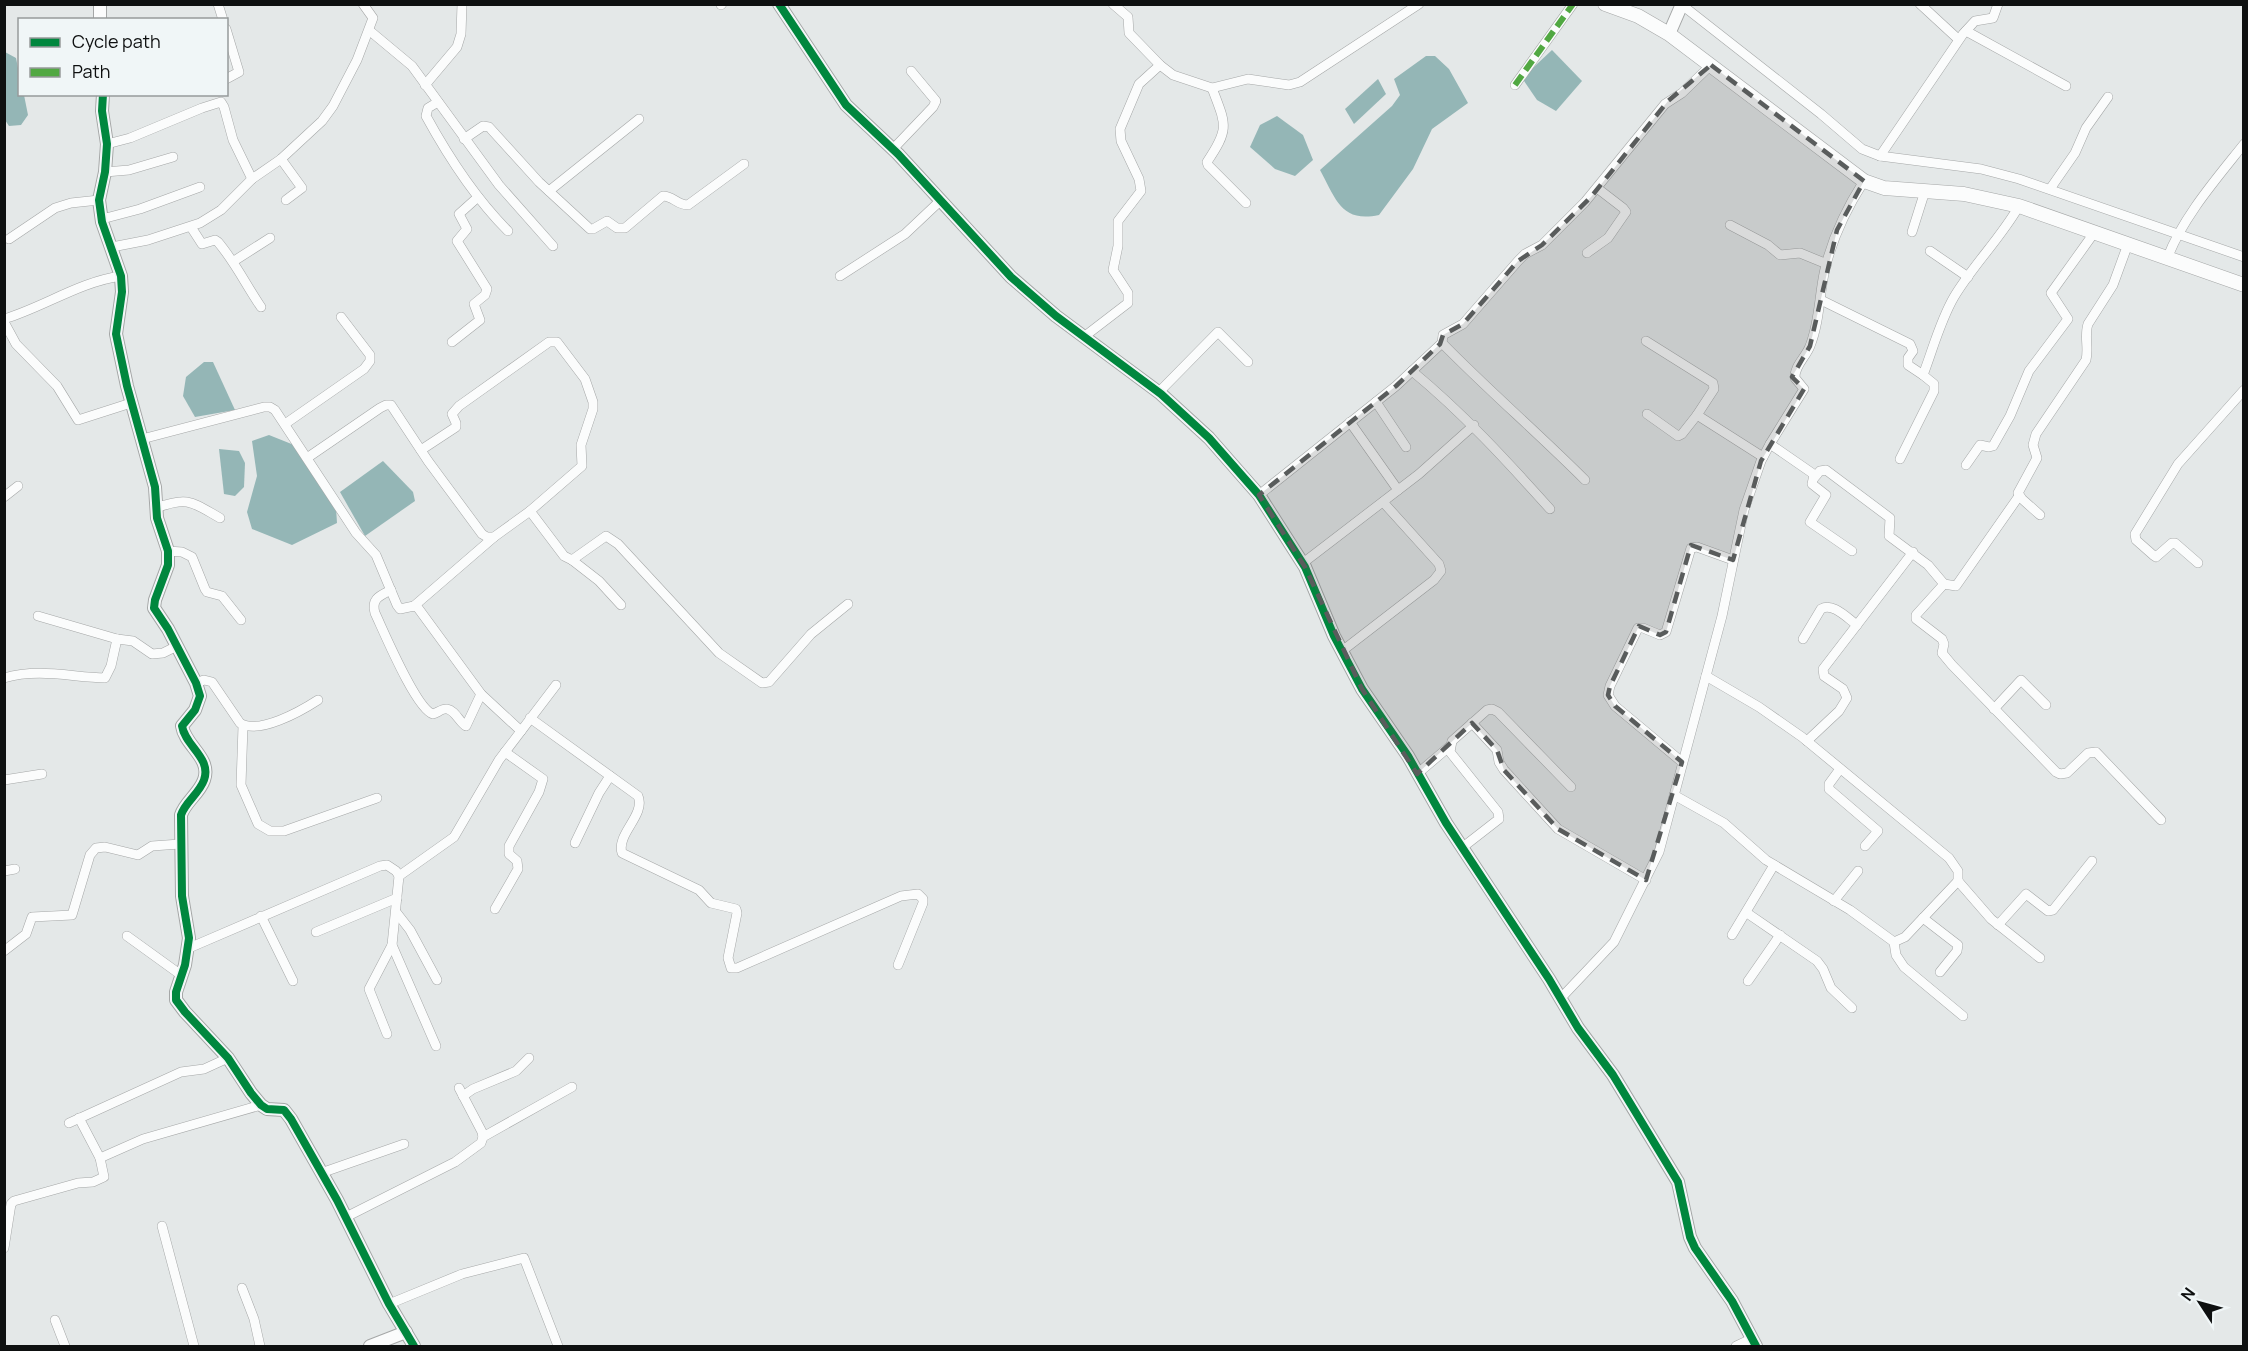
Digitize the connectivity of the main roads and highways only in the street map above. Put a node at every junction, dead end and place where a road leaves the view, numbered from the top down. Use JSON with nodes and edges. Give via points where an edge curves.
{"nodes":[{"id":1,"x":1605,"y":4,"type":"edge"},
{"id":2,"x":1677,"y":17,"type":"edge"},
{"id":3,"x":2244,"y":285,"type":"edge"}],
"edges":[{"from":1,"to":2,"type":"main road","via":[[1638,16]]},
{"from":2,"to":3,"type":"main road","via":[[1711,65],[1864,181],[1884,188],[1977,195],[2019,206],[2168,255]]}]}
